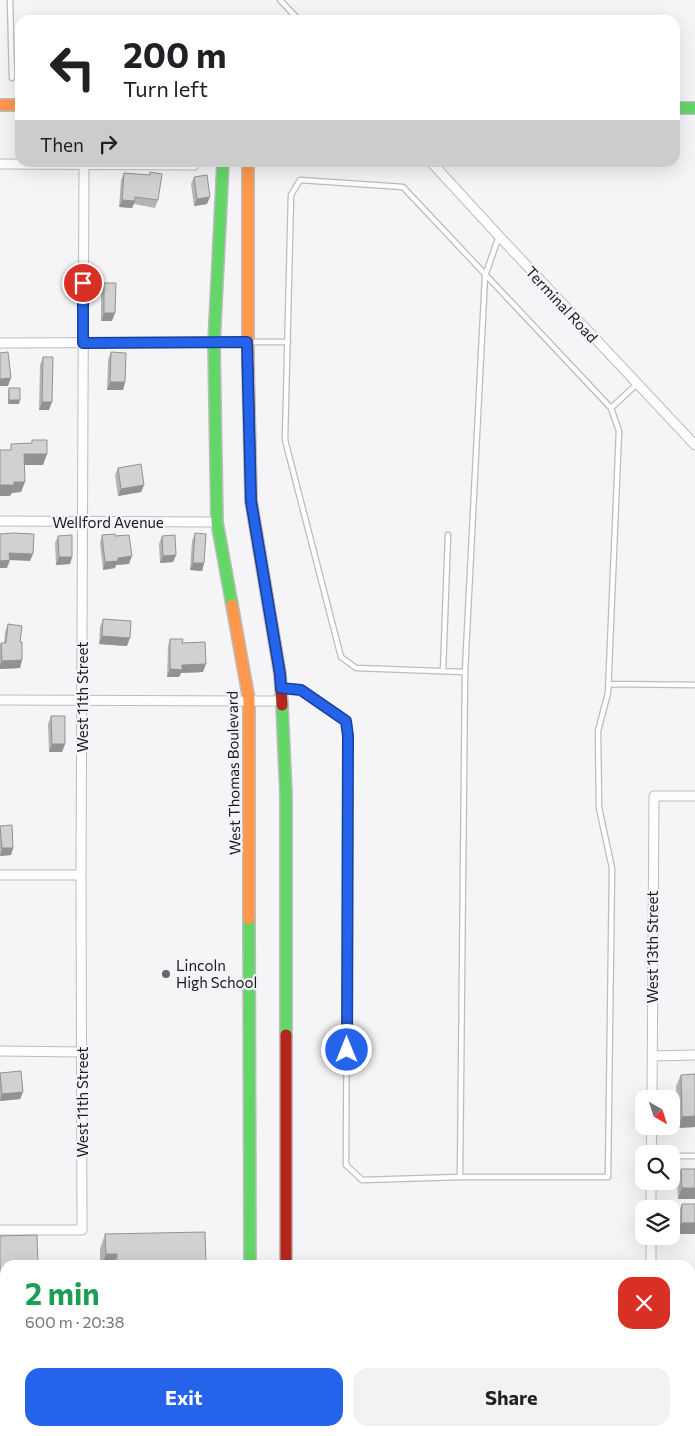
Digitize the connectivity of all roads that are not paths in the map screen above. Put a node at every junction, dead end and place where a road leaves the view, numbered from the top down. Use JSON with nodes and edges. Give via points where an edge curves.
{"nodes":[{"id":1,"x":10,"y":0,"type":"edge"},
{"id":2,"x":280,"y":0,"type":"edge"},
{"id":3,"x":294,"y":15,"type":"edge"},
{"id":4,"x":12,"y":78,"type":"dead end"},
{"id":5,"x":0,"y":105,"type":"edge"},
{"id":6,"x":15,"y":105,"type":"edge"},
{"id":7,"x":680,"y":108,"type":"edge"},
{"id":8,"x":695,"y":108,"type":"edge"},
{"id":9,"x":0,"y":164,"type":"edge"},
{"id":10,"x":15,"y":164,"type":"edge"},
{"id":11,"x":84,"y":167,"type":"edge"},
{"id":12,"x":223,"y":167,"type":"edge"},
{"id":13,"x":248,"y":167,"type":"edge"},
{"id":14,"x":436,"y":167,"type":"edge"},
{"id":15,"x":498,"y":236,"type":"junction"},
{"id":16,"x":486,"y":276,"type":"junction"},
{"id":17,"x":247,"y":342,"type":"junction"},
{"id":18,"x":288,"y":342,"type":"junction"},
{"id":19,"x":0,"y":343,"type":"edge"},
{"id":20,"x":83,"y":343,"type":"junction"},
{"id":21,"x":214,"y":343,"type":"junction"},
{"id":22,"x":638,"y":384,"type":"junction"},
{"id":23,"x":611,"y":408,"type":"junction"},
{"id":24,"x":695,"y":445,"type":"edge"},
{"id":25,"x":0,"y":522,"type":"edge"},
{"id":26,"x":82,"y":522,"type":"junction"},
{"id":27,"x":217,"y":522,"type":"junction"},
{"id":28,"x":448,"y":535,"type":"dead end"},
{"id":29,"x":443,"y":671,"type":"junction"},
{"id":30,"x":465,"y":672,"type":"junction"},
{"id":31,"x":609,"y":684,"type":"junction"},
{"id":32,"x":695,"y":685,"type":"edge"},
{"id":33,"x":281,"y":688,"type":"junction"},
{"id":34,"x":0,"y":700,"type":"edge"},
{"id":35,"x":82,"y":700,"type":"junction"},
{"id":36,"x":249,"y":700,"type":"junction"},
{"id":37,"x":281,"y":700,"type":"junction"},
{"id":38,"x":695,"y":796,"type":"edge"},
{"id":39,"x":0,"y":875,"type":"edge"},
{"id":40,"x":81,"y":875,"type":"junction"},
{"id":41,"x":0,"y":1051,"type":"edge"},
{"id":42,"x":82,"y":1052,"type":"junction"},
{"id":43,"x":652,"y":1056,"type":"junction"},
{"id":44,"x":695,"y":1056,"type":"edge"},
{"id":45,"x":652,"y":1090,"type":"edge"},
{"id":46,"x":680,"y":1156,"type":"edge"},
{"id":47,"x":695,"y":1156,"type":"edge"},
{"id":48,"x":460,"y":1177,"type":"junction"},
{"id":49,"x":0,"y":1230,"type":"edge"},
{"id":50,"x":651,"y":1245,"type":"edge"},
{"id":51,"x":250,"y":1260,"type":"edge"},
{"id":52,"x":286,"y":1260,"type":"edge"},
{"id":53,"x":651,"y":1260,"type":"edge"}],
"edges":[{"from":1,"to":4,"type":"lane"},
{"from":2,"to":3,"type":"lane"},
{"from":5,"to":6,"type":"street"},
{"from":7,"to":8,"type":"street"},
{"from":9,"to":10,"type":"street"},
{"from":11,"to":20,"type":"street","name":"West 11th Street"},
{"from":12,"to":21,"type":"street","name":"West Thomas Boulevard"},
{"from":13,"to":17,"type":"street"},
{"from":14,"to":15,"type":"street","name":"Terminal Road"},
{"from":15,"to":16,"type":"lane"},
{"from":15,"to":22,"type":"street","name":"Terminal Road"},
{"from":16,"to":18,"type":"lane","via":[[403,187],[300,180],[291,195]]},
{"from":16,"to":23,"type":"lane"},
{"from":16,"to":30,"type":"lane"},
{"from":17,"to":18,"type":"lane"},
{"from":17,"to":21,"type":"street"},
{"from":17,"to":33,"type":"street","via":[[251,501]]},
{"from":18,"to":29,"type":"lane","via":[[285,440],[341,657],[356,668]]},
{"from":19,"to":20,"type":"street"},
{"from":20,"to":21,"type":"street"},
{"from":20,"to":26,"type":"street","name":"West 11th Street"},
{"from":21,"to":27,"type":"street","name":"West Thomas Boulevard"},
{"from":22,"to":23,"type":"lane"},
{"from":22,"to":24,"type":"street","name":"Terminal Road"},
{"from":23,"to":31,"type":"lane","via":[[619,430]]},
{"from":25,"to":26,"type":"street","name":"Wellford Avenue"},
{"from":26,"to":27,"type":"street","name":"Wellford Avenue"},
{"from":26,"to":35,"type":"street","name":"West 11th Street"},
{"from":27,"to":36,"type":"street","name":"West Thomas Boulevard"},
{"from":28,"to":29,"type":"lane"},
{"from":29,"to":30,"type":"lane"},
{"from":30,"to":48,"type":"lane"},
{"from":31,"to":32,"type":"lane"},
{"from":31,"to":48,"type":"lane","via":[[598,731],[599,808],[612,868],[608,1177]]},
{"from":33,"to":37,"type":"street"},
{"from":33,"to":48,"type":"lane","via":[[301,690],[346,721],[346,1165],[362,1180]]},
{"from":34,"to":35,"type":"street"},
{"from":35,"to":36,"type":"street"},
{"from":35,"to":40,"type":"street","name":"West 11th Street"},
{"from":36,"to":37,"type":"street"},
{"from":36,"to":51,"type":"street","name":"West Thomas Boulevard"},
{"from":37,"to":52,"type":"street","via":[[286,795]]},
{"from":38,"to":43,"type":"street","name":"West 13th Street","via":[[654,796]]},
{"from":39,"to":40,"type":"street"},
{"from":40,"to":42,"type":"street","name":"West 11th Street"},
{"from":41,"to":42,"type":"street"},
{"from":42,"to":49,"type":"street","name":"West 11th Street","via":[[82,1230]]},
{"from":43,"to":44,"type":"street"},
{"from":43,"to":45,"type":"street","name":"West 13th Street"},
{"from":46,"to":47,"type":"lane"},
{"from":50,"to":53,"type":"street"}]}
